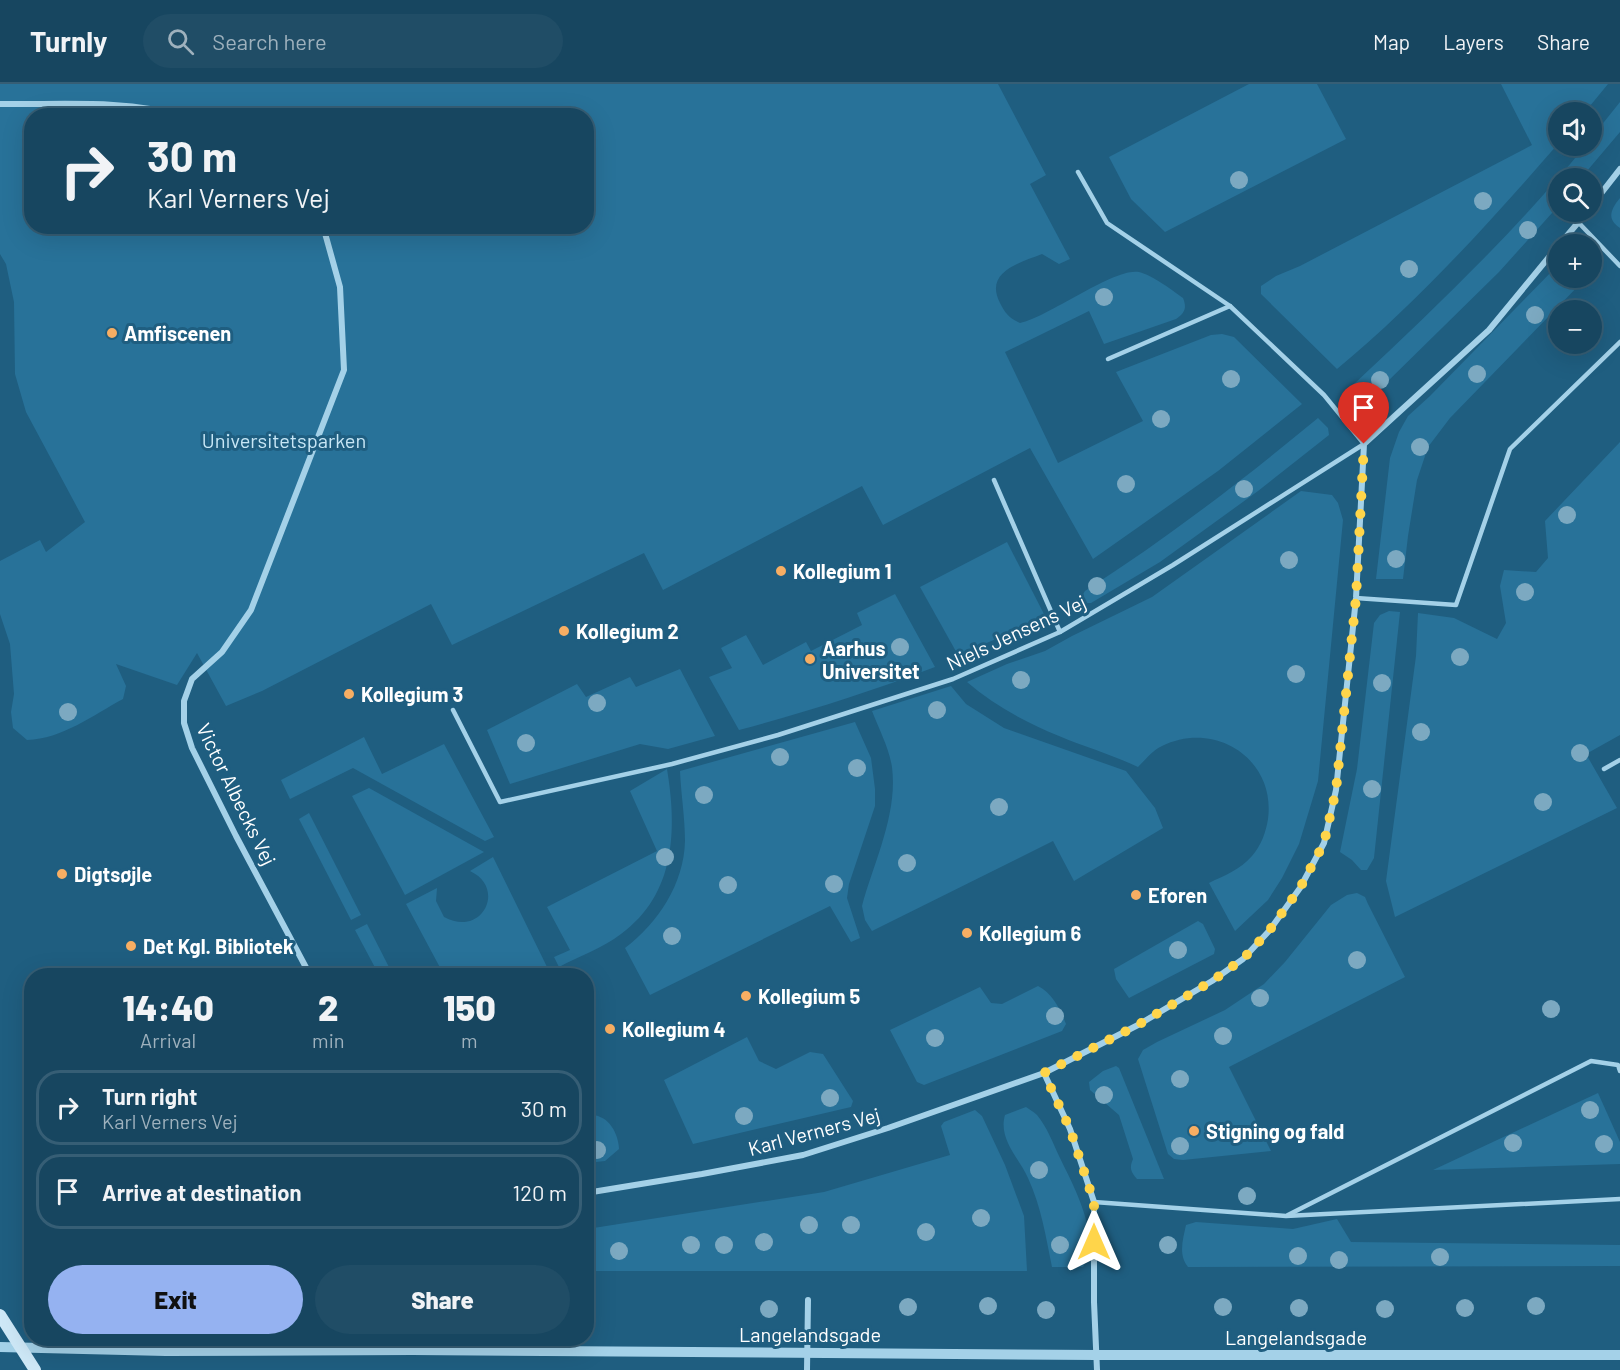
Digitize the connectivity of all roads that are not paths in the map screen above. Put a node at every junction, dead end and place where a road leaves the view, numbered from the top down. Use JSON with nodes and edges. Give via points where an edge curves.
{"nodes":[{"id":1,"x":0,"y":104,"type":"edge"},
{"id":2,"x":136,"y":108,"type":"edge"},
{"id":3,"x":1620,"y":169,"type":"edge"},
{"id":4,"x":1078,"y":172,"type":"dead end"},
{"id":5,"x":1602,"y":192,"type":"edge"},
{"id":6,"x":1578,"y":222,"type":"joint"},
{"id":7,"x":325,"y":234,"type":"edge"},
{"id":8,"x":1568,"y":234,"type":"edge"},
{"id":9,"x":1548,"y":258,"type":"edge"},
{"id":10,"x":1620,"y":266,"type":"edge"},
{"id":11,"x":1230,"y":306,"type":"junction"},
{"id":12,"x":1620,"y":342,"type":"edge"},
{"id":13,"x":1108,"y":359,"type":"dead end"},
{"id":14,"x":1364,"y":444,"type":"junction"},
{"id":15,"x":994,"y":480,"type":"dead end"},
{"id":16,"x":1356,"y":598,"type":"junction"},
{"id":17,"x":1060,"y":632,"type":"junction"},
{"id":18,"x":453,"y":710,"type":"dead end"},
{"id":19,"x":1620,"y":760,"type":"edge"},
{"id":20,"x":1604,"y":769,"type":"dead end"},
{"id":21,"x":306,"y":968,"type":"edge"},
{"id":22,"x":1620,"y":1071,"type":"edge"},
{"id":23,"x":1044,"y":1073,"type":"junction"},
{"id":24,"x":594,"y":1192,"type":"edge"},
{"id":25,"x":1620,"y":1199,"type":"edge"},
{"id":26,"x":1094,"y":1202,"type":"junction"},
{"id":27,"x":1286,"y":1216,"type":"junction"},
{"id":28,"x":808,"y":1300,"type":"dead end"},
{"id":29,"x":0,"y":1315,"type":"edge"},
{"id":30,"x":0,"y":1347,"type":"edge"},
{"id":31,"x":21,"y":1348,"type":"junction"},
{"id":32,"x":809,"y":1352,"type":"junction"},
{"id":33,"x":1097,"y":1355,"type":"junction"},
{"id":34,"x":1620,"y":1355,"type":"edge"},
{"id":35,"x":35,"y":1370,"type":"edge"},
{"id":36,"x":807,"y":1370,"type":"edge"},
{"id":37,"x":1097,"y":1370,"type":"edge"}],
"edges":[{"from":1,"to":2,"type":"street"},
{"from":3,"to":5,"type":"street"},
{"from":4,"to":11,"type":"lane","via":[[1107,223]]},
{"from":6,"to":8,"type":"street"},
{"from":6,"to":10,"type":"lane"},
{"from":7,"to":21,"type":"street","name":"Victor Albecks Vej","via":[[340,287],[344,370],[251,610],[222,652],[192,679],[184,701],[184,723],[192,748]]},
{"from":9,"to":14,"type":"street","via":[[1489,330]]},
{"from":11,"to":13,"type":"lane"},
{"from":11,"to":14,"type":"lane","via":[[1324,395]]},
{"from":12,"to":16,"type":"lane","via":[[1510,449],[1456,605]]},
{"from":14,"to":16,"type":"street","name":"Karl Verners Vej"},
{"from":14,"to":17,"type":"lane","name":"Niels Jensens Vej","via":[[1173,566]]},
{"from":15,"to":17,"type":"lane"},
{"from":16,"to":23,"type":"street","name":"Karl Verners Vej","via":[[1336,790],[1324,843],[1300,888],[1243,959],[1138,1025]]},
{"from":17,"to":18,"type":"lane","name":"Niels Jensens Vej","via":[[953,679],[778,735],[672,764],[500,802]]},
{"from":19,"to":20,"type":"lane"},
{"from":22,"to":27,"type":"lane","via":[[1618,1065],[1591,1061]]},
{"from":23,"to":24,"type":"street","name":"Karl Verners Vej","via":[[802,1155]]},
{"from":23,"to":26,"type":"street","via":[[1070,1129]]},
{"from":25,"to":27,"type":"lane"},
{"from":26,"to":27,"type":"lane"},
{"from":26,"to":33,"type":"street"},
{"from":28,"to":32,"type":"street"},
{"from":29,"to":31,"type":"main road"},
{"from":30,"to":31,"type":"street","name":"Langelandsgade"},
{"from":31,"to":32,"type":"street","name":"Langelandsgade","via":[[166,1352]]},
{"from":31,"to":35,"type":"main road"},
{"from":32,"to":33,"type":"street","name":"Langelandsgade"},
{"from":32,"to":36,"type":"street"},
{"from":33,"to":34,"type":"street","name":"Langelandsgade"},
{"from":33,"to":37,"type":"street"}]}
